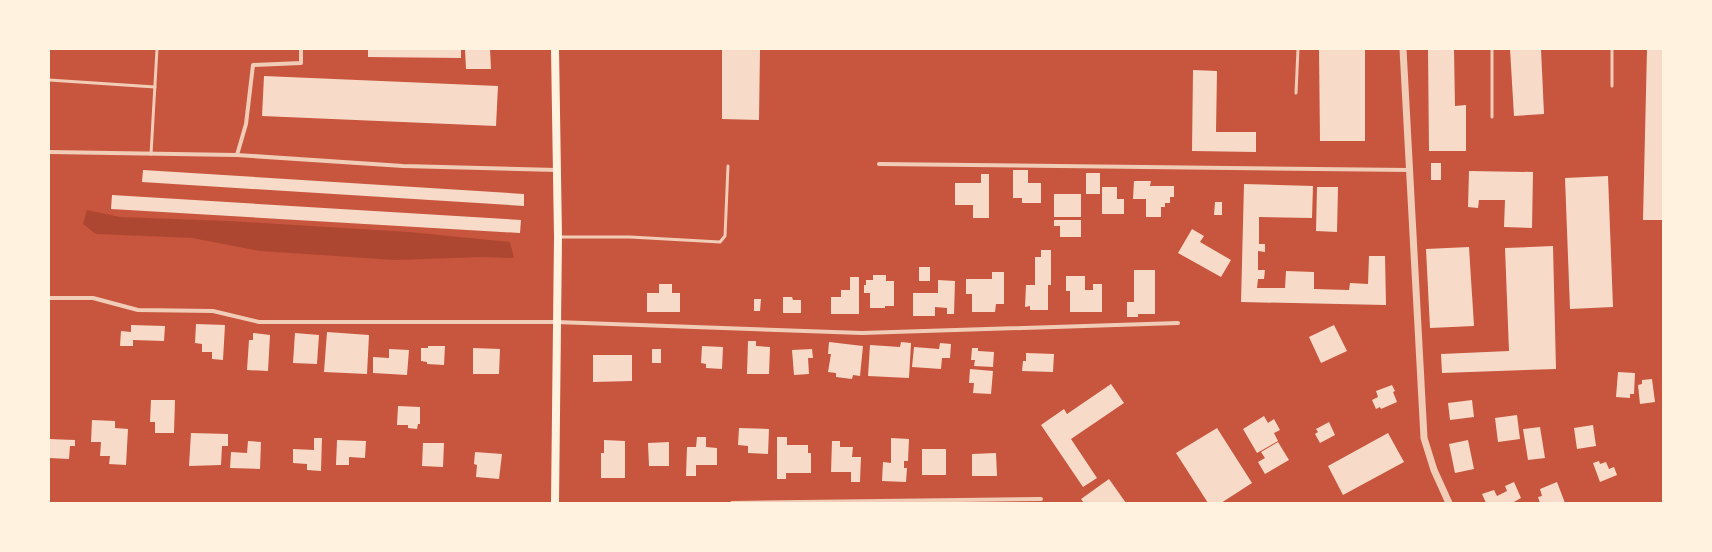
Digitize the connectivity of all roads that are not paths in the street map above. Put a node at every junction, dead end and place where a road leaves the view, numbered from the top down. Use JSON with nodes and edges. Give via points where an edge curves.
{"nodes":[{"id":1,"x":157,"y":49,"type":"edge"},
{"id":2,"x":301,"y":49,"type":"edge"},
{"id":3,"x":555,"y":49,"type":"edge"},
{"id":4,"x":1298,"y":49,"type":"edge"},
{"id":5,"x":1403,"y":49,"type":"edge"},
{"id":6,"x":1492,"y":49,"type":"edge"},
{"id":7,"x":1612,"y":49,"type":"edge"},
{"id":8,"x":49,"y":80,"type":"edge"},
{"id":9,"x":1612,"y":86,"type":"dead end"},
{"id":10,"x":155,"y":87,"type":"junction"},
{"id":11,"x":1296,"y":93,"type":"dead end"},
{"id":12,"x":1492,"y":117,"type":"dead end"},
{"id":13,"x":49,"y":152,"type":"edge"},
{"id":14,"x":151,"y":154,"type":"junction"},
{"id":15,"x":237,"y":155,"type":"junction"},
{"id":16,"x":879,"y":164,"type":"dead end"},
{"id":17,"x":728,"y":166,"type":"dead end"},
{"id":18,"x":557,"y":170,"type":"junction"},
{"id":19,"x":1409,"y":170,"type":"junction"},
{"id":20,"x":558,"y":237,"type":"junction"},
{"id":21,"x":49,"y":298,"type":"edge"},
{"id":22,"x":556,"y":322,"type":"junction"},
{"id":23,"x":1178,"y":323,"type":"dead end"},
{"id":24,"x":1040,"y":499,"type":"dead end"},
{"id":25,"x":555,"y":503,"type":"edge"},
{"id":26,"x":732,"y":503,"type":"edge"},
{"id":27,"x":1449,"y":503,"type":"edge"}],
"edges":[{"from":1,"to":10,"type":"lane"},
{"from":2,"to":15,"type":"street","via":[[301,63],[253,65],[246,124]]},
{"from":3,"to":18,"type":"main road"},
{"from":4,"to":11,"type":"lane"},
{"from":5,"to":19,"type":"street"},
{"from":6,"to":12,"type":"lane"},
{"from":7,"to":9,"type":"lane"},
{"from":8,"to":10,"type":"lane"},
{"from":10,"to":14,"type":"lane"},
{"from":13,"to":14,"type":"street"},
{"from":14,"to":15,"type":"street"},
{"from":15,"to":18,"type":"street","via":[[403,166]]},
{"from":16,"to":19,"type":"street"},
{"from":17,"to":20,"type":"lane","via":[[725,236],[720,242],[630,237]]},
{"from":18,"to":20,"type":"main road"},
{"from":19,"to":27,"type":"street","via":[[1424,438],[1434,470]]},
{"from":20,"to":22,"type":"main road"},
{"from":21,"to":22,"type":"street","via":[[93,298],[138,310],[212,311],[258,322]]},
{"from":22,"to":23,"type":"street","via":[[862,333]]},
{"from":22,"to":25,"type":"main road"},
{"from":24,"to":26,"type":"street"}]}
